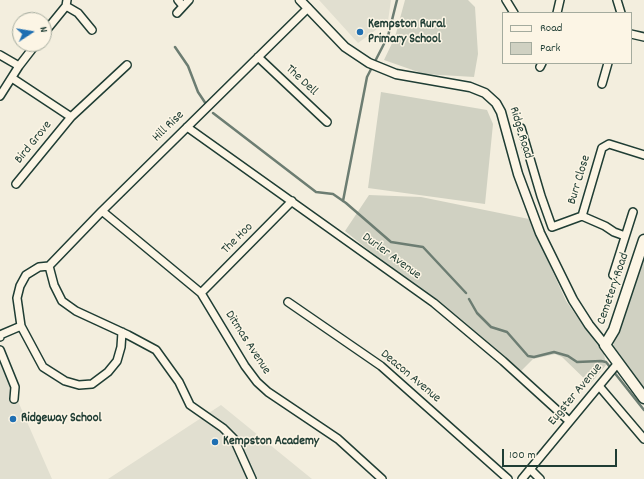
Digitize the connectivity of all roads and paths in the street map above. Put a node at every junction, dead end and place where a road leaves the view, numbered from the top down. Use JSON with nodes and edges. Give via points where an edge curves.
{"nodes":[{"id":1,"x":178,"y":0,"type":"edge"},
{"id":2,"x":189,"y":0,"type":"edge"},
{"id":3,"x":300,"y":0,"type":"edge"},
{"id":4,"x":506,"y":0,"type":"edge"},
{"id":5,"x":560,"y":0,"type":"edge"},
{"id":6,"x":617,"y":0,"type":"edge"},
{"id":7,"x":66,"y":2,"type":"edge"},
{"id":8,"x":182,"y":6,"type":"junction"},
{"id":9,"x":308,"y":8,"type":"junction"},
{"id":10,"x":177,"y":12,"type":"dead end"},
{"id":11,"x":513,"y":12,"type":"edge"},
{"id":12,"x":557,"y":12,"type":"edge"},
{"id":13,"x":621,"y":12,"type":"edge"},
{"id":14,"x":52,"y":22,"type":"edge"},
{"id":15,"x":92,"y":30,"type":"dead end"},
{"id":16,"x":632,"y":34,"type":"edge"},
{"id":17,"x":644,"y":37,"type":"edge"},
{"id":18,"x":30,"y":52,"type":"edge"},
{"id":19,"x":0,"y":55,"type":"edge"},
{"id":20,"x":258,"y":57,"type":"junction"},
{"id":21,"x":608,"y":64,"type":"edge"},
{"id":22,"x":127,"y":65,"type":"dead end"},
{"id":23,"x":19,"y":66,"type":"junction"},
{"id":24,"x":12,"y":78,"type":"junction"},
{"id":25,"x":602,"y":84,"type":"dead end"},
{"id":26,"x":0,"y":96,"type":"edge"},
{"id":27,"x":71,"y":117,"type":"junction"},
{"id":28,"x":327,"y":122,"type":"dead end"},
{"id":29,"x":187,"y":127,"type":"junction"},
{"id":30,"x":521,"y":128,"type":"dead end"},
{"id":31,"x":644,"y":155,"type":"edge"},
{"id":32,"x":16,"y":184,"type":"dead end"},
{"id":33,"x":292,"y":201,"type":"junction"},
{"id":34,"x":102,"y":210,"type":"junction"},
{"id":35,"x":633,"y":212,"type":"dead end"},
{"id":36,"x":582,"y":216,"type":"junction"},
{"id":37,"x":625,"y":236,"type":"junction"},
{"id":38,"x":644,"y":240,"type":"edge"},
{"id":39,"x":49,"y":266,"type":"junction"},
{"id":40,"x":613,"y":275,"type":"dead end"},
{"id":41,"x":201,"y":293,"type":"junction"},
{"id":42,"x":288,"y":302,"type":"dead end"},
{"id":43,"x":21,"y":326,"type":"junction"},
{"id":44,"x":122,"y":332,"type":"junction"},
{"id":45,"x":0,"y":337,"type":"edge"},
{"id":46,"x":604,"y":345,"type":"junction"},
{"id":47,"x":0,"y":350,"type":"edge"},
{"id":48,"x":614,"y":368,"type":"junction"},
{"id":49,"x":599,"y":386,"type":"junction"},
{"id":50,"x":644,"y":398,"type":"edge"},
{"id":51,"x":14,"y":399,"type":"dead end"},
{"id":52,"x":568,"y":421,"type":"junction"},
{"id":53,"x":644,"y":439,"type":"edge"},
{"id":54,"x":530,"y":469,"type":"junction"},
{"id":55,"x":252,"y":479,"type":"edge"},
{"id":56,"x":382,"y":479,"type":"edge"},
{"id":57,"x":508,"y":479,"type":"edge"},
{"id":58,"x":522,"y":479,"type":"edge"},
{"id":59,"x":540,"y":479,"type":"edge"}],
"edges":[{"from":1,"to":8,"type":"street"},
{"from":2,"to":8,"type":"street"},
{"from":3,"to":9,"type":"street","name":"Ridge Road"},
{"from":4,"to":11,"type":"street"},
{"from":5,"to":12,"type":"street"},
{"from":6,"to":13,"type":"street"},
{"from":7,"to":14,"type":"street"},
{"from":7,"to":15,"type":"street"},
{"from":8,"to":10,"type":"street"},
{"from":9,"to":20,"type":"street","name":"Hill Rise"},
{"from":9,"to":46,"type":"street","name":"Ridge Road","via":[[345,47],[373,64],[396,74],[470,87],[485,93],[496,103],[540,233],[573,300]]},
{"from":16,"to":17,"type":"street"},
{"from":18,"to":23,"type":"street"},
{"from":19,"to":23,"type":"street"},
{"from":20,"to":28,"type":"street","name":"The Dell"},
{"from":20,"to":29,"type":"street","name":"Hill Rise"},
{"from":21,"to":25,"type":"street"},
{"from":22,"to":27,"type":"street","name":"Bird Grove"},
{"from":23,"to":24,"type":"street"},
{"from":24,"to":26,"type":"street"},
{"from":24,"to":27,"type":"street","name":"Bird Grove"},
{"from":27,"to":32,"type":"street","name":"Bird Grove"},
{"from":29,"to":33,"type":"street","name":"Durler Avenue"},
{"from":29,"to":34,"type":"street","name":"Hill Rise"},
{"from":30,"to":36,"type":"street","via":[[540,196],[552,227]]},
{"from":31,"to":36,"type":"street","name":"Burr Close","via":[[609,144],[602,148]]},
{"from":33,"to":41,"type":"street","name":"The Hoo"},
{"from":33,"to":52,"type":"street","name":"Durler Avenue","via":[[434,303],[504,361]]},
{"from":34,"to":39,"type":"street","name":"Hill Rise"},
{"from":34,"to":41,"type":"street","name":"Ditmas Avenue"},
{"from":35,"to":37,"type":"street"},
{"from":36,"to":37,"type":"street","name":"Burr Close"},
{"from":37,"to":40,"type":"street"},
{"from":38,"to":46,"type":"main road","name":"Cemetery Road","via":[[614,330]]},
{"from":39,"to":43,"type":"street","via":[[39,267],[26,275],[20,286],[17,298]]},
{"from":39,"to":44,"type":"street","via":[[62,301],[76,311]]},
{"from":41,"to":56,"type":"street","name":"Ditmas Avenue","via":[[257,382],[338,439]]},
{"from":42,"to":57,"type":"street","name":"Deacon Avenue","via":[[381,366]]},
{"from":43,"to":44,"type":"street","via":[[43,366],[66,381],[79,385],[96,382],[117,361]]},
{"from":43,"to":45,"type":"street"},
{"from":44,"to":55,"type":"street","via":[[156,350],[179,382],[190,405],[234,439]]},
{"from":46,"to":48,"type":"main road","name":"Ridge Road"},
{"from":47,"to":51,"type":"street","via":[[15,387]]},
{"from":48,"to":49,"type":"street","name":"Eugster Avenue"},
{"from":48,"to":50,"type":"main road","name":"Ridge Road"},
{"from":49,"to":52,"type":"street","name":"Eugster Avenue"},
{"from":49,"to":53,"type":"street"},
{"from":52,"to":54,"type":"street","name":"Eugster Avenue"},
{"from":54,"to":58,"type":"street","name":"Eugster Avenue"},
{"from":54,"to":59,"type":"street"}]}
